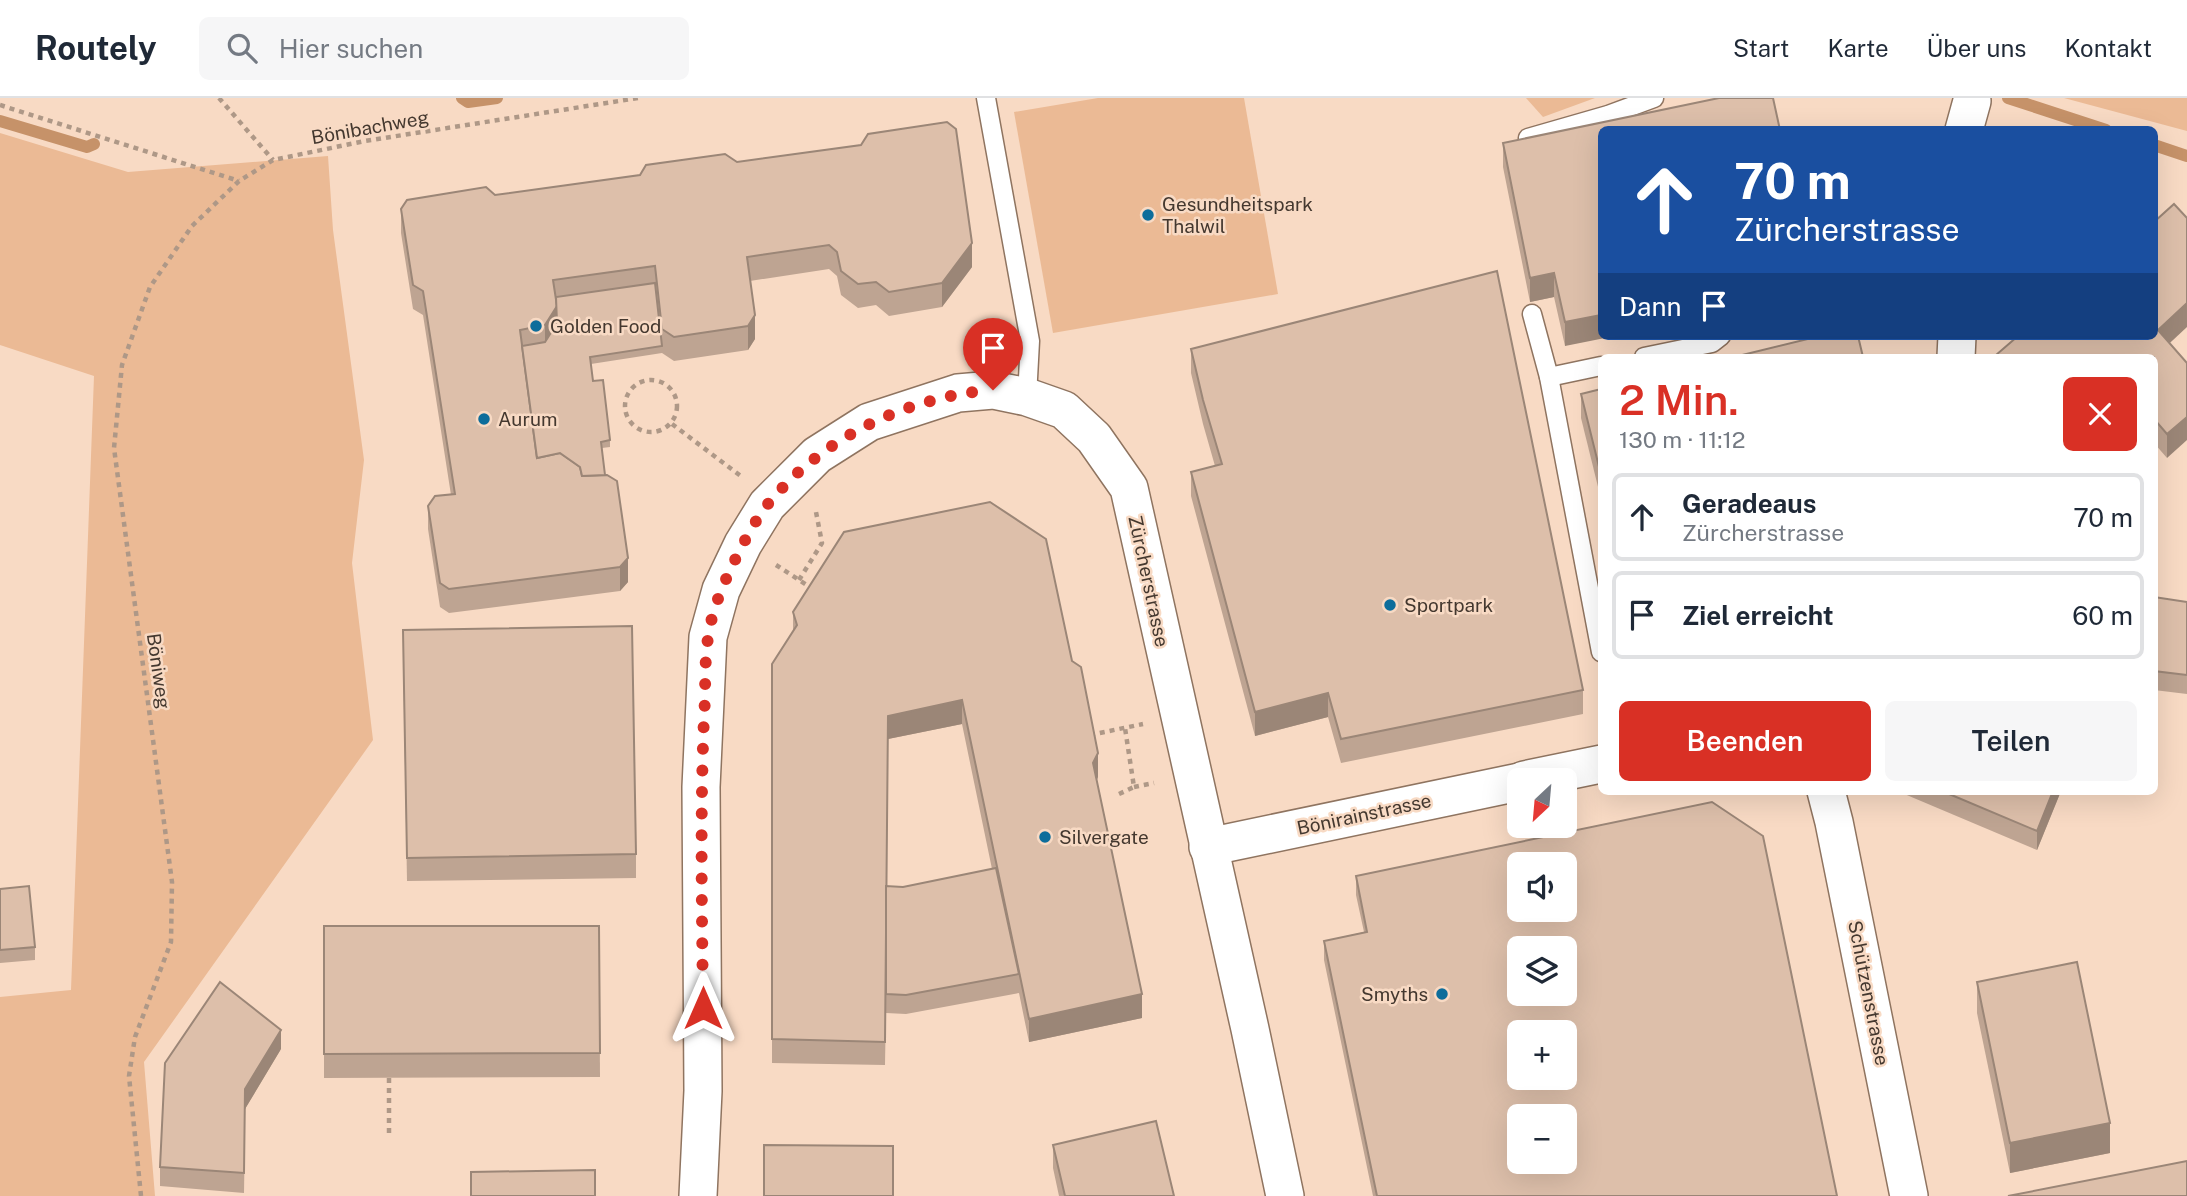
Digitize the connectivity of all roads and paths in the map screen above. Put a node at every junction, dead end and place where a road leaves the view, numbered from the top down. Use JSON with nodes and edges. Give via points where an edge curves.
{"nodes":[{"id":1,"x":219,"y":98,"type":"edge"},
{"id":2,"x":638,"y":98,"type":"edge"},
{"id":3,"x":986,"y":98,"type":"edge"},
{"id":4,"x":1654,"y":98,"type":"edge"},
{"id":5,"x":0,"y":105,"type":"edge"},
{"id":6,"x":1528,"y":138,"type":"edge"},
{"id":7,"x":273,"y":160,"type":"junction"},
{"id":8,"x":239,"y":181,"type":"junction"},
{"id":9,"x":1532,"y":314,"type":"edge"},
{"id":10,"x":1716,"y":340,"type":"edge"},
{"id":11,"x":1659,"y":354,"type":"edge"},
{"id":12,"x":1598,"y":367,"type":"edge"},
{"id":13,"x":1549,"y":377,"type":"junction"},
{"id":14,"x":1027,"y":397,"type":"junction"},
{"id":15,"x":671,"y":424,"type":"junction"},
{"id":16,"x":748,"y":481,"type":"dead end"},
{"id":17,"x":814,"y":503,"type":"dead end"},
{"id":18,"x":766,"y":559,"type":"dead end"},
{"id":19,"x":799,"y":580,"type":"junction"},
{"id":20,"x":820,"y":594,"type":"edge"},
{"id":21,"x":1598,"y":637,"type":"edge"},
{"id":22,"x":1151,"y":722,"type":"dead end"},
{"id":23,"x":1125,"y":728,"type":"junction"},
{"id":24,"x":1089,"y":735,"type":"edge"},
{"id":25,"x":1598,"y":765,"type":"edge"},
{"id":26,"x":1577,"y":769,"type":"edge"},
{"id":27,"x":1507,"y":784,"type":"edge"},
{"id":28,"x":1119,"y":794,"type":"dead end"},
{"id":29,"x":1827,"y":795,"type":"edge"},
{"id":30,"x":1553,"y":838,"type":"edge"},
{"id":31,"x":1554,"y":845,"type":"edge"},
{"id":32,"x":1208,"y":846,"type":"junction"},
{"id":33,"x":389,"y":1078,"type":"edge"},
{"id":34,"x":390,"y":1136,"type":"dead end"},
{"id":35,"x":141,"y":1196,"type":"edge"},
{"id":36,"x":698,"y":1196,"type":"edge"},
{"id":37,"x":1285,"y":1196,"type":"edge"},
{"id":38,"x":1909,"y":1196,"type":"edge"}],
"edges":[{"from":1,"to":7,"type":"path"},
{"from":2,"to":7,"type":"path","name":"Bönibachweg"},
{"from":3,"to":14,"type":"lane","via":[[1030,341]]},
{"from":4,"to":6,"type":"lane"},
{"from":5,"to":8,"type":"path"},
{"from":7,"to":8,"type":"path","name":"Bönibachweg"},
{"from":8,"to":35,"type":"path","name":"Böniweg","via":[[192,226],[150,287],[122,365],[114,448],[172,882],[171,942],[135,1037],[129,1076]]},
{"from":9,"to":13,"type":"lane"},
{"from":10,"to":11,"type":"lane"},
{"from":12,"to":13,"type":"lane"},
{"from":13,"to":21,"type":"lane"},
{"from":14,"to":32,"type":"street","name":"Zürcherstrasse","via":[[1064,410],[1094,438],[1129,488]]},
{"from":14,"to":36,"type":"street","name":"Zürcherstrasse","via":[[993,390],[958,393],[869,422],[817,455],[767,505],[721,590],[708,637],[701,787],[703,1091]]},
{"from":15,"to":15,"type":"path","via":[[648,433],[633,425],[625,402],[634,386],[650,380],[667,385],[678,408]]},
{"from":15,"to":16,"type":"path"},
{"from":17,"to":19,"type":"path","via":[[822,543]]},
{"from":18,"to":19,"type":"path"},
{"from":19,"to":20,"type":"path"},
{"from":22,"to":23,"type":"path"},
{"from":23,"to":24,"type":"path"},
{"from":23,"to":28,"type":"path","via":[[1134,787]]},
{"from":25,"to":26,"type":"street","name":"Bönirainstrasse"},
{"from":27,"to":32,"type":"street","name":"Bönirainstrasse"},
{"from":29,"to":38,"type":"street","name":"Schützenstrasse"},
{"from":30,"to":31,"type":"path"},
{"from":32,"to":37,"type":"street","name":"Zürcherstrasse"},
{"from":33,"to":34,"type":"path"}]}
